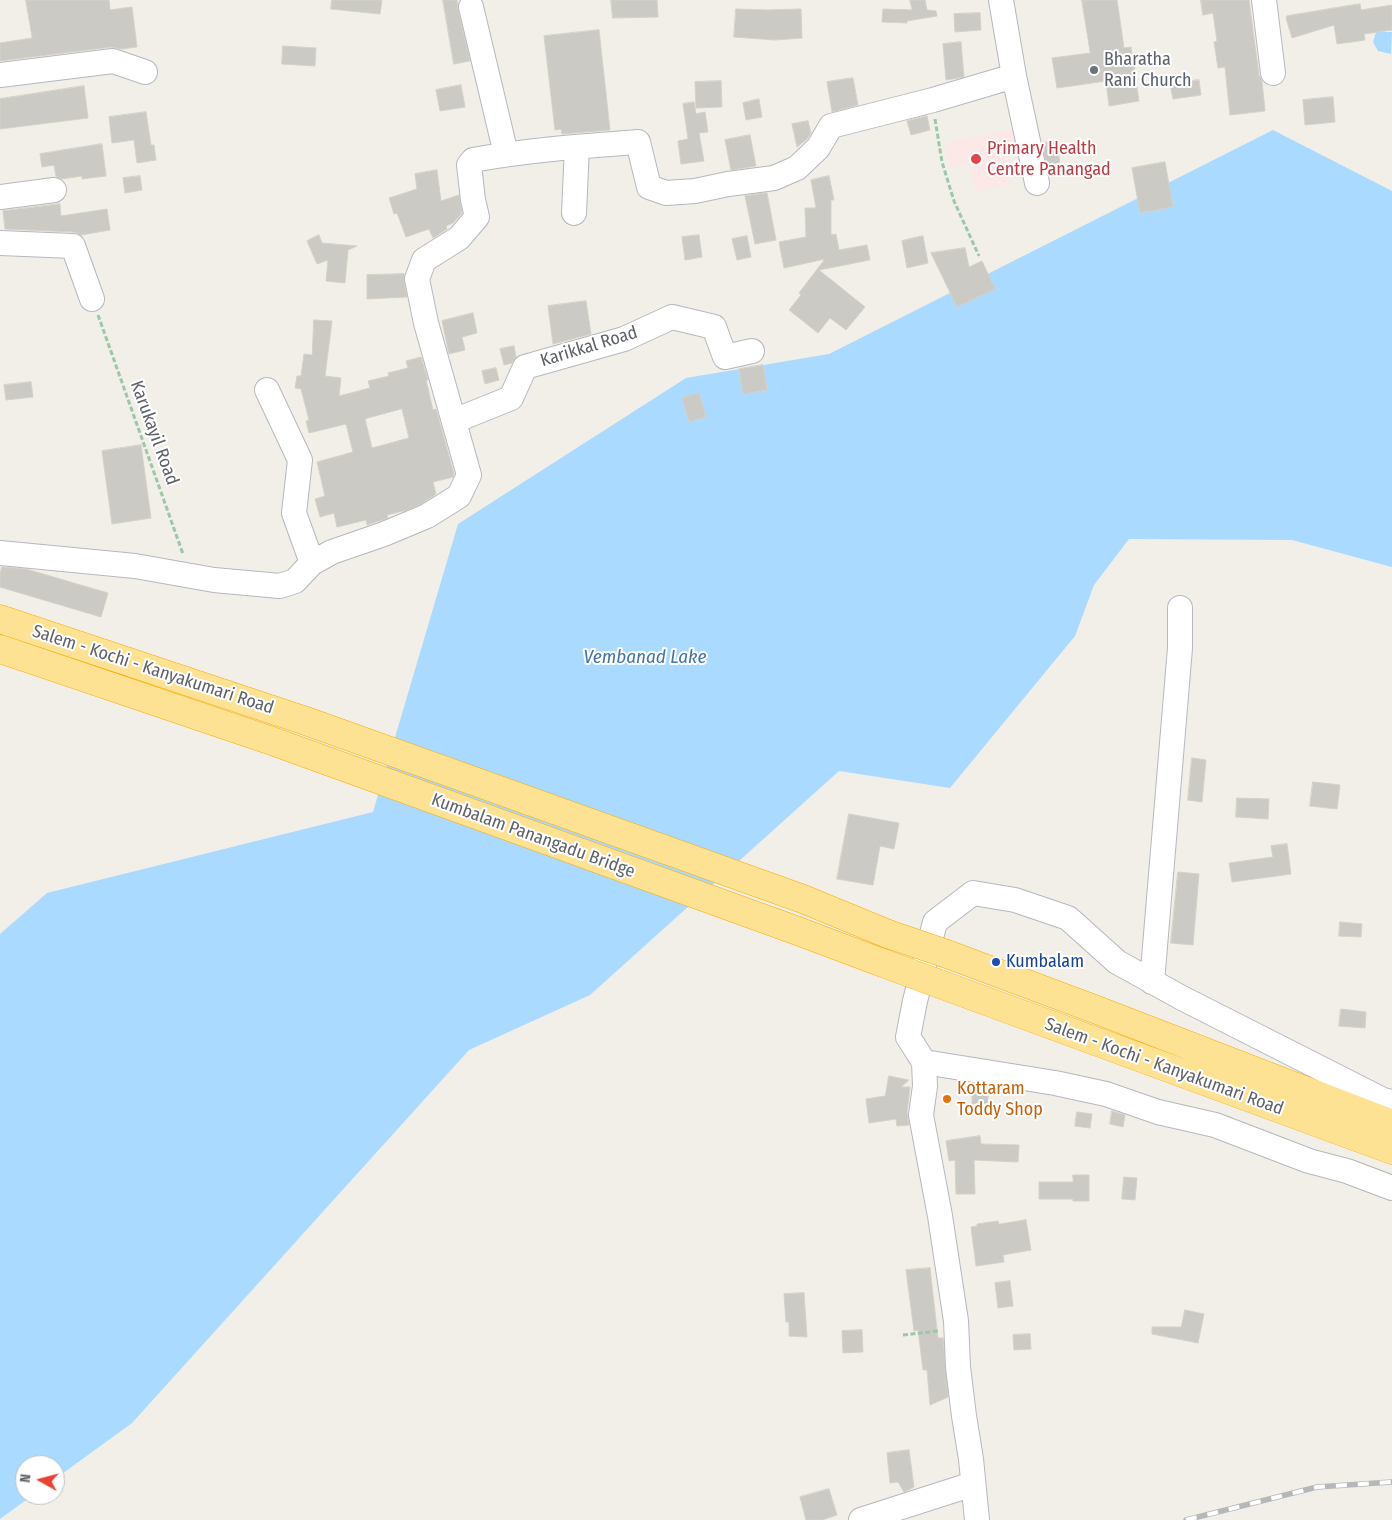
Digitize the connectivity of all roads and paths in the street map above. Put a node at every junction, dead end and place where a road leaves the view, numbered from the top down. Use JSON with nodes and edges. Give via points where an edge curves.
{"nodes":[{"id":1,"x":1001,"y":0,"type":"edge"},
{"id":2,"x":1264,"y":0,"type":"edge"},
{"id":3,"x":471,"y":7,"type":"dead end"},
{"id":4,"x":145,"y":72,"type":"dead end"},
{"id":5,"x":1273,"y":73,"type":"dead end"},
{"id":6,"x":0,"y":75,"type":"edge"},
{"id":7,"x":1014,"y":76,"type":"junction"},
{"id":8,"x":933,"y":100,"type":"junction"},
{"id":9,"x":577,"y":148,"type":"junction"},
{"id":10,"x":506,"y":154,"type":"junction"},
{"id":11,"x":1037,"y":183,"type":"dead end"},
{"id":12,"x":54,"y":190,"type":"dead end"},
{"id":13,"x":0,"y":197,"type":"edge"},
{"id":14,"x":574,"y":213,"type":"dead end"},
{"id":15,"x":0,"y":243,"type":"edge"},
{"id":16,"x":979,"y":256,"type":"dead end"},
{"id":17,"x":92,"y":299,"type":"joint"},
{"id":18,"x":752,"y":351,"type":"dead end"},
{"id":19,"x":267,"y":390,"type":"dead end"},
{"id":20,"x":454,"y":421,"type":"junction"},
{"id":21,"x":0,"y":554,"type":"edge"},
{"id":22,"x":312,"y":563,"type":"junction"},
{"id":23,"x":191,"y":576,"type":"junction"},
{"id":24,"x":1180,"y":608,"type":"dead end"},
{"id":25,"x":0,"y":619,"type":"edge"},
{"id":26,"x":0,"y":649,"type":"edge"},
{"id":27,"x":306,"y":721,"type":"joint"},
{"id":28,"x":272,"y":741,"type":"joint"},
{"id":29,"x":888,"y":934,"type":"joint"},
{"id":30,"x":880,"y":962,"type":"joint"},
{"id":31,"x":1152,"y":982,"type":"junction"},
{"id":32,"x":924,"y":1062,"type":"junction"},
{"id":33,"x":1392,"y":1102,"type":"edge"},
{"id":34,"x":1392,"y":1124,"type":"edge"},
{"id":35,"x":1392,"y":1150,"type":"edge"},
{"id":36,"x":1392,"y":1188,"type":"edge"},
{"id":37,"x":956,"y":1329,"type":"junction"},
{"id":38,"x":904,"y":1335,"type":"dead end"},
{"id":39,"x":973,"y":1484,"type":"junction"},
{"id":40,"x":861,"y":1520,"type":"edge"},
{"id":41,"x":977,"y":1520,"type":"edge"}],
"edges":[{"from":1,"to":7,"type":"street"},
{"from":2,"to":5,"type":"street"},
{"from":3,"to":10,"type":"street"},
{"from":4,"to":6,"type":"street","via":[[113,61]]},
{"from":7,"to":8,"type":"street"},
{"from":7,"to":11,"type":"street"},
{"from":8,"to":9,"type":"street","via":[[831,126],[818,148],[797,168],[774,178],[695,191],[666,193],[649,187],[638,142]]},
{"from":8,"to":16,"type":"path","via":[[942,162],[954,201]]},
{"from":9,"to":10,"type":"street"},
{"from":9,"to":14,"type":"street"},
{"from":10,"to":20,"type":"street","via":[[473,160],[469,165],[477,217],[459,238],[424,260],[418,279],[426,323]]},
{"from":12,"to":13,"type":"street"},
{"from":15,"to":17,"type":"street","via":[[73,246]]},
{"from":17,"to":23,"type":"path","name":"Karukayil Road"},
{"from":18,"to":20,"type":"street","name":"Karikkal Road","via":[[725,357],[714,327],[672,317],[624,339],[525,367],[511,398]]},
{"from":19,"to":22,"type":"street","via":[[300,460],[294,513]]},
{"from":20,"to":22,"type":"street","via":[[469,475],[459,496],[427,516],[332,552]]},
{"from":21,"to":23,"type":"street","via":[[135,566]]},
{"from":22,"to":23,"type":"street","via":[[295,581],[280,586]]},
{"from":24,"to":31,"type":"street","via":[[1180,648]]},
{"from":25,"to":27,"type":"highway","name":"Salem - Kochi - Kanyakumari Road"},
{"from":26,"to":28,"type":"highway","name":"Salem - Kochi - Kanyakumari Road"},
{"from":27,"to":29,"type":"highway","name":"Kumbalam Panangadu Bridge","via":[[803,899]]},
{"from":28,"to":30,"type":"highway","name":"Kumbalam Panangadu Bridge"},
{"from":29,"to":34,"type":"highway","name":"Salem - Kochi - Kanyakumari Road","bridge":true,"via":[[1097,1010]]},
{"from":30,"to":35,"type":"highway","name":"Salem - Kochi - Kanyakumari Road","bridge":true},
{"from":31,"to":32,"type":"street","via":[[1116,962],[1068,918],[1015,900],[973,893],[936,922],[908,1037]]},
{"from":31,"to":33,"type":"street"},
{"from":32,"to":36,"type":"street","via":[[1106,1094],[1158,1112],[1215,1124],[1309,1161]]},
{"from":32,"to":37,"type":"street","via":[[921,1115]]},
{"from":37,"to":38,"type":"path"},
{"from":37,"to":39,"type":"street"},
{"from":39,"to":40,"type":"street"},
{"from":39,"to":41,"type":"street"}]}
